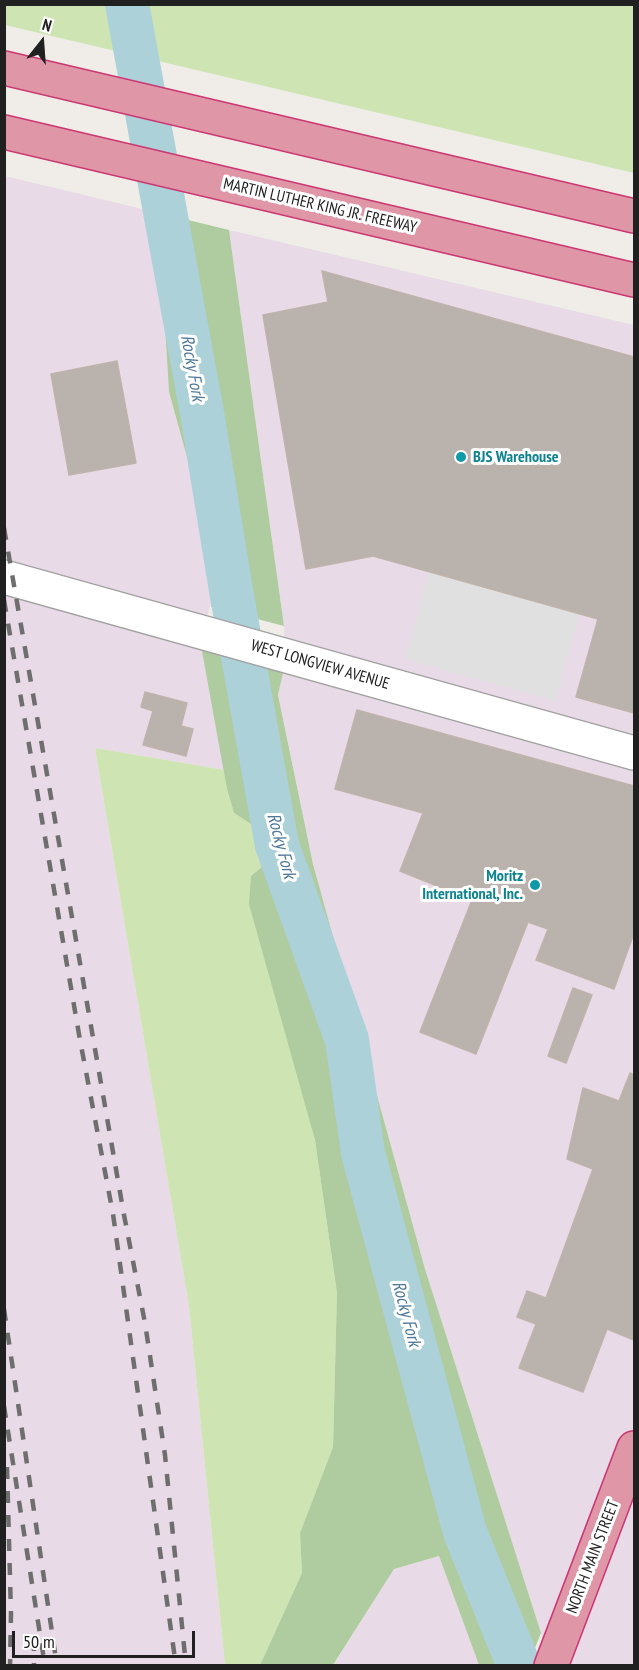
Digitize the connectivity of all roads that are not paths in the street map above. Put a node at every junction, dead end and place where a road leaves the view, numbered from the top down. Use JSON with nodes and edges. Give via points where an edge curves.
{"nodes":[{"id":1,"x":4,"y":48,"type":"edge"},
{"id":2,"x":4,"y":68,"type":"edge"},
{"id":3,"x":4,"y":132,"type":"edge"},
{"id":4,"x":4,"y":153,"type":"edge"},
{"id":5,"x":634,"y":195,"type":"edge"},
{"id":6,"x":634,"y":216,"type":"edge"},
{"id":7,"x":634,"y":280,"type":"edge"},
{"id":8,"x":634,"y":300,"type":"edge"},
{"id":9,"x":4,"y":577,"type":"edge"},
{"id":10,"x":634,"y":753,"type":"edge"},
{"id":11,"x":634,"y":1449,"type":"edge"},
{"id":12,"x":551,"y":1665,"type":"edge"}],
"edges":[{"from":1,"to":5,"type":"highway"},
{"from":2,"to":6,"type":"highway"},
{"from":3,"to":7,"type":"highway","name":"MARTIN LUTHER KING JR. FREEWAY"},
{"from":4,"to":8,"type":"highway"},
{"from":9,"to":10,"type":"street","name":"WEST LONGVIEW AVENUE"},
{"from":11,"to":12,"type":"highway","name":"NORTH MAIN STREET"}]}
